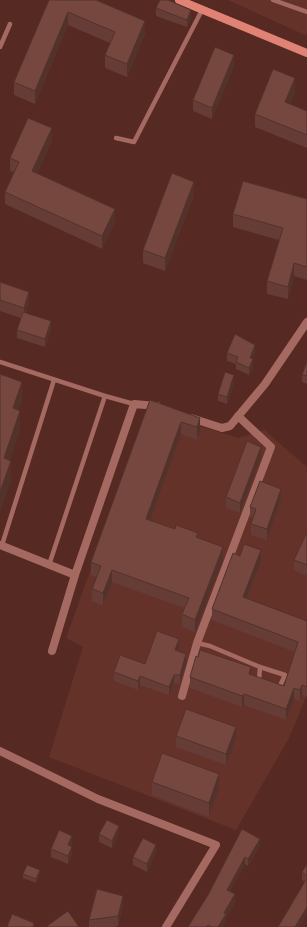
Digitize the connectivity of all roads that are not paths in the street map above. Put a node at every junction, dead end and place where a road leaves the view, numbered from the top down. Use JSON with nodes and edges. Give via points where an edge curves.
{"nodes":[{"id":1,"x":179,"y":0,"type":"edge"},
{"id":2,"x":273,"y":0,"type":"edge"},
{"id":3,"x":202,"y":10,"type":"junction"},
{"id":4,"x":307,"y":12,"type":"edge"},
{"id":5,"x":10,"y":24,"type":"dead end"},
{"id":6,"x":0,"y":47,"type":"edge"},
{"id":7,"x":307,"y":53,"type":"edge"},
{"id":8,"x":116,"y":138,"type":"dead end"},
{"id":9,"x":307,"y":322,"type":"edge"},
{"id":10,"x":0,"y":362,"type":"edge"},
{"id":11,"x":54,"y":380,"type":"junction"},
{"id":12,"x":105,"y":396,"type":"junction"},
{"id":13,"x":134,"y":404,"type":"junction"},
{"id":14,"x":165,"y":409,"type":"edge"},
{"id":15,"x":180,"y":414,"type":"edge"},
{"id":16,"x":238,"y":416,"type":"junction"},
{"id":17,"x":1,"y":545,"type":"edge"},
{"id":18,"x":49,"y":565,"type":"junction"},
{"id":19,"x":75,"y":575,"type":"junction"},
{"id":20,"x":197,"y":643,"type":"junction"},
{"id":21,"x":52,"y":651,"type":"dead end"},
{"id":22,"x":260,"y":667,"type":"junction"},
{"id":23,"x":265,"y":683,"type":"edge"},
{"id":24,"x":272,"y":686,"type":"edge"},
{"id":25,"x":182,"y":696,"type":"dead end"},
{"id":26,"x":0,"y":751,"type":"edge"},
{"id":27,"x":166,"y":927,"type":"edge"}],
"edges":[{"from":1,"to":3,"type":"main road"},
{"from":2,"to":4,"type":"lane"},
{"from":3,"to":7,"type":"main road"},
{"from":3,"to":8,"type":"lane","via":[[134,142]]},
{"from":5,"to":6,"type":"lane"},
{"from":9,"to":16,"type":"street","via":[[265,384]]},
{"from":10,"to":11,"type":"lane"},
{"from":11,"to":12,"type":"lane"},
{"from":11,"to":17,"type":"lane"},
{"from":12,"to":13,"type":"lane"},
{"from":12,"to":18,"type":"lane"},
{"from":13,"to":14,"type":"street"},
{"from":13,"to":19,"type":"street"},
{"from":15,"to":16,"type":"street","via":[[222,428],[230,426]]},
{"from":16,"to":20,"type":"street","via":[[272,447]]},
{"from":17,"to":18,"type":"street"},
{"from":18,"to":19,"type":"street"},
{"from":19,"to":21,"type":"street"},
{"from":20,"to":22,"type":"lane"},
{"from":20,"to":25,"type":"street"},
{"from":22,"to":23,"type":"lane","via":[[258,681]]},
{"from":22,"to":24,"type":"lane","via":[[285,675],[279,688]]},
{"from":26,"to":27,"type":"street","via":[[98,799],[216,845]]}]}
